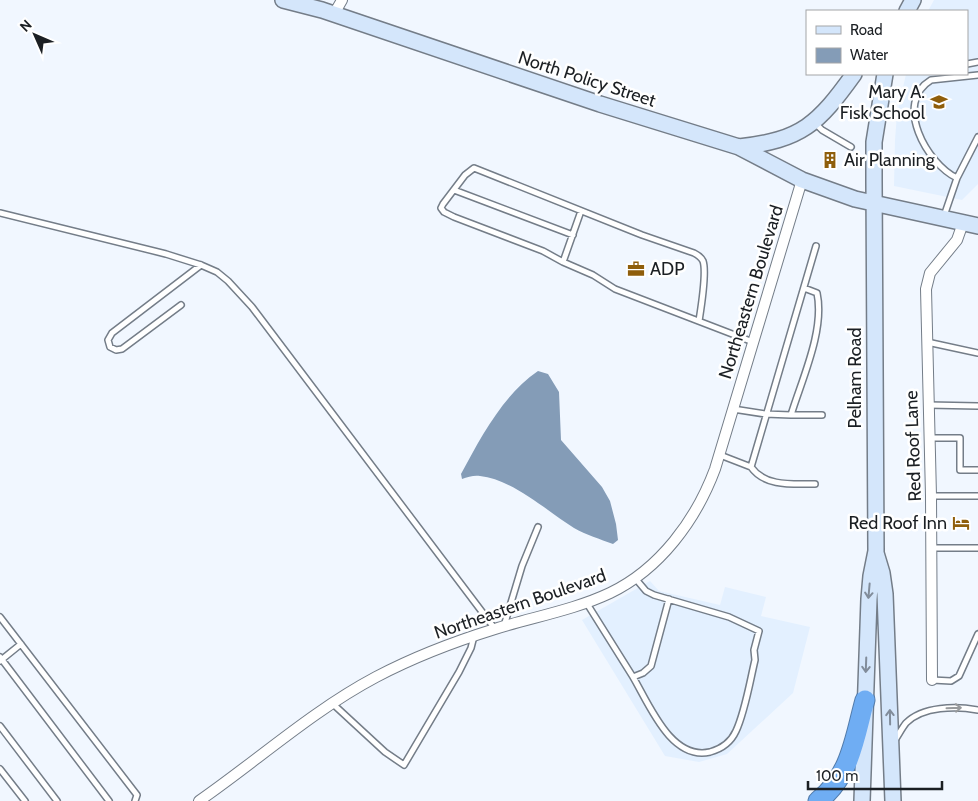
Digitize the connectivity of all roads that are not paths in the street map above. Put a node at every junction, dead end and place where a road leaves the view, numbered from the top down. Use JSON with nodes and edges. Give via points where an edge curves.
{"nodes":[{"id":1,"x":283,"y":0,"type":"edge"},
{"id":2,"x":342,"y":0,"type":"edge"},
{"id":3,"x":334,"y":14,"type":"junction"},
{"id":4,"x":978,"y":74,"type":"edge"},
{"id":5,"x":853,"y":75,"type":"edge"},
{"id":6,"x":885,"y":75,"type":"edge"},
{"id":7,"x":932,"y":75,"type":"edge"},
{"id":8,"x":931,"y":80,"type":"junction"},
{"id":9,"x":814,"y":122,"type":"junction"},
{"id":10,"x":978,"y":138,"type":"edge"},
{"id":11,"x":739,"y":147,"type":"junction"},
{"id":12,"x":851,"y":147,"type":"dead end"},
{"id":13,"x":957,"y":178,"type":"junction"},
{"id":14,"x":802,"y":180,"type":"junction"},
{"id":15,"x":454,"y":190,"type":"junction"},
{"id":16,"x":874,"y":205,"type":"junction"},
{"id":17,"x":582,"y":211,"type":"junction"},
{"id":18,"x":0,"y":213,"type":"edge"},
{"id":19,"x":943,"y":218,"type":"junction"},
{"id":20,"x":971,"y":224,"type":"edge"},
{"id":21,"x":573,"y":235,"type":"junction"},
{"id":22,"x":816,"y":246,"type":"dead end"},
{"id":23,"x":563,"y":262,"type":"junction"},
{"id":24,"x":201,"y":265,"type":"junction"},
{"id":25,"x":804,"y":288,"type":"junction"},
{"id":26,"x":181,"y":305,"type":"dead end"},
{"id":27,"x":699,"y":321,"type":"junction"},
{"id":28,"x":754,"y":342,"type":"junction"},
{"id":29,"x":927,"y":342,"type":"junction"},
{"id":30,"x":978,"y":354,"type":"edge"},
{"id":31,"x":928,"y":405,"type":"junction"},
{"id":32,"x":978,"y":406,"type":"edge"},
{"id":33,"x":734,"y":409,"type":"junction"},
{"id":34,"x":766,"y":414,"type":"junction"},
{"id":35,"x":791,"y":415,"type":"junction"},
{"id":36,"x":822,"y":415,"type":"dead end"},
{"id":37,"x":929,"y":438,"type":"junction"},
{"id":38,"x":720,"y":455,"type":"junction"},
{"id":39,"x":751,"y":467,"type":"junction"},
{"id":40,"x":978,"y":470,"type":"edge"},
{"id":41,"x":815,"y":484,"type":"dead end"},
{"id":42,"x":931,"y":496,"type":"junction"},
{"id":43,"x":978,"y":496,"type":"edge"},
{"id":44,"x":538,"y":527,"type":"dead end"},
{"id":45,"x":931,"y":548,"type":"junction"},
{"id":46,"x":978,"y":548,"type":"edge"},
{"id":47,"x":876,"y":551,"type":"junction"},
{"id":48,"x":635,"y":578,"type":"junction"},
{"id":49,"x":669,"y":599,"type":"junction"},
{"id":50,"x":586,"y":602,"type":"junction"},
{"id":51,"x":0,"y":617,"type":"edge"},
{"id":52,"x":499,"y":628,"type":"junction"},
{"id":53,"x":978,"y":634,"type":"edge"},
{"id":54,"x":474,"y":636,"type":"junction"},
{"id":55,"x":21,"y":644,"type":"junction"},
{"id":56,"x":1,"y":659,"type":"edge"},
{"id":57,"x":633,"y":677,"type":"junction"},
{"id":58,"x":932,"y":680,"type":"joint"},
{"id":59,"x":865,"y":700,"type":"junction"},
{"id":60,"x":332,"y":704,"type":"junction"},
{"id":61,"x":978,"y":710,"type":"edge"},
{"id":62,"x":0,"y":726,"type":"edge"},
{"id":63,"x":891,"y":752,"type":"junction"},
{"id":64,"x":0,"y":769,"type":"edge"},
{"id":65,"x":25,"y":801,"type":"edge"},
{"id":66,"x":57,"y":801,"type":"edge"},
{"id":67,"x":109,"y":801,"type":"edge"},
{"id":68,"x":135,"y":801,"type":"edge"},
{"id":69,"x":199,"y":801,"type":"edge"},
{"id":70,"x":818,"y":801,"type":"edge"},
{"id":71,"x":862,"y":801,"type":"edge"},
{"id":72,"x":893,"y":801,"type":"edge"}],
"edges":[{"from":1,"to":3,"type":"main road","name":"North Policy Street"},
{"from":2,"to":3,"type":"street"},
{"from":3,"to":11,"type":"main road","name":"North Policy Street","via":[[600,104]]},
{"from":4,"to":8,"type":"lane"},
{"from":5,"to":9,"type":"main road","via":[[831,106]]},
{"from":6,"to":16,"type":"main road","name":"Pelham Road","via":[[874,142]]},
{"from":7,"to":8,"type":"lane"},
{"from":8,"to":13,"type":"lane","via":[[920,91],[916,102],[917,124],[926,150]]},
{"from":9,"to":11,"type":"main road","via":[[778,141]]},
{"from":9,"to":12,"type":"lane"},
{"from":10,"to":13,"type":"lane"},
{"from":11,"to":14,"type":"main road","name":"North Policy Street"},
{"from":13,"to":19,"type":"lane"},
{"from":14,"to":16,"type":"main road","name":"North Policy Street"},
{"from":14,"to":28,"type":"street","name":"Northeastern Boulevard"},
{"from":15,"to":17,"type":"lane","via":[[474,168]]},
{"from":15,"to":21,"type":"lane"},
{"from":15,"to":23,"type":"lane","via":[[442,204],[444,212]]},
{"from":16,"to":19,"type":"main road","name":"North Policy Street"},
{"from":16,"to":47,"type":"main road","name":"Pelham Road"},
{"from":17,"to":21,"type":"lane"},
{"from":17,"to":27,"type":"lane","via":[[700,257],[704,262]]},
{"from":18,"to":24,"type":"lane"},
{"from":19,"to":20,"type":"main road","name":"North Policy Street"},
{"from":20,"to":29,"type":"street","name":"Red Roof Lane","via":[[930,273],[925,300]]},
{"from":21,"to":23,"type":"lane"},
{"from":22,"to":25,"type":"lane"},
{"from":23,"to":27,"type":"lane","via":[[593,274],[615,289]]},
{"from":24,"to":26,"type":"lane","via":[[112,333],[108,340],[110,347],[122,350]]},
{"from":24,"to":52,"type":"lane","via":[[228,281],[252,307]]},
{"from":25,"to":34,"type":"lane"},
{"from":25,"to":35,"type":"lane","via":[[817,293],[819,318]]},
{"from":27,"to":28,"type":"lane"},
{"from":28,"to":33,"type":"street","name":"Northeastern Boulevard"},
{"from":29,"to":30,"type":"lane"},
{"from":29,"to":31,"type":"street","name":"Red Roof Lane"},
{"from":31,"to":32,"type":"lane"},
{"from":31,"to":37,"type":"street","name":"Red Roof Lane"},
{"from":33,"to":34,"type":"lane"},
{"from":33,"to":38,"type":"street","name":"Northeastern Boulevard"},
{"from":34,"to":35,"type":"lane"},
{"from":34,"to":39,"type":"lane"},
{"from":35,"to":36,"type":"lane"},
{"from":37,"to":40,"type":"lane","via":[[960,438],[960,470]]},
{"from":37,"to":42,"type":"street","name":"Red Roof Lane"},
{"from":38,"to":39,"type":"lane"},
{"from":38,"to":48,"type":"street","name":"Northeastern Boulevard","via":[[689,521],[662,555]]},
{"from":39,"to":41,"type":"lane","via":[[755,473],[774,482]]},
{"from":42,"to":43,"type":"lane"},
{"from":42,"to":45,"type":"street","name":"Red Roof Lane"},
{"from":44,"to":52,"type":"lane"},
{"from":45,"to":46,"type":"lane"},
{"from":45,"to":58,"type":"street","name":"Red Roof Lane"},
{"from":47,"to":59,"type":"main road","name":"Pelham Road","one_way":true,"via":[[869,599]]},
{"from":63,"to":47,"type":"main road","name":"Pelham Road","one_way":true,"via":[[885,594]]},
{"from":48,"to":49,"type":"lane","via":[[650,593]]},
{"from":48,"to":50,"type":"street","name":"Northeastern Boulevard"},
{"from":49,"to":57,"type":"lane","via":[[651,666]]},
{"from":49,"to":57,"type":"lane","via":[[729,617],[759,631],[755,660],[736,732],[726,744],[713,751],[687,750],[675,743]]},
{"from":50,"to":52,"type":"street","name":"Northeastern Boulevard"},
{"from":50,"to":57,"type":"lane"},
{"from":51,"to":55,"type":"lane"},
{"from":52,"to":54,"type":"street","name":"Northeastern Boulevard"},
{"from":53,"to":58,"type":"lane","via":[[960,676],[951,681]]},
{"from":54,"to":60,"type":"street","name":"Northeastern Boulevard","via":[[396,667]]},
{"from":54,"to":60,"type":"lane","via":[[458,672],[404,765]]},
{"from":55,"to":56,"type":"lane"},
{"from":55,"to":68,"type":"lane","via":[[137,795]]},
{"from":56,"to":67,"type":"lane"},
{"from":59,"to":70,"type":"highway","via":[[850,757],[834,785]]},
{"from":59,"to":71,"type":"main road","name":"Pelham Road"},
{"from":60,"to":69,"type":"street","name":"Northeastern Boulevard"},
{"from":63,"to":61,"type":"lane","one_way":true,"via":[[906,724],[920,714],[940,709]]},
{"from":62,"to":66,"type":"lane"},
{"from":63,"to":72,"type":"main road","name":"Pelham Road"},
{"from":64,"to":65,"type":"lane"}]}
